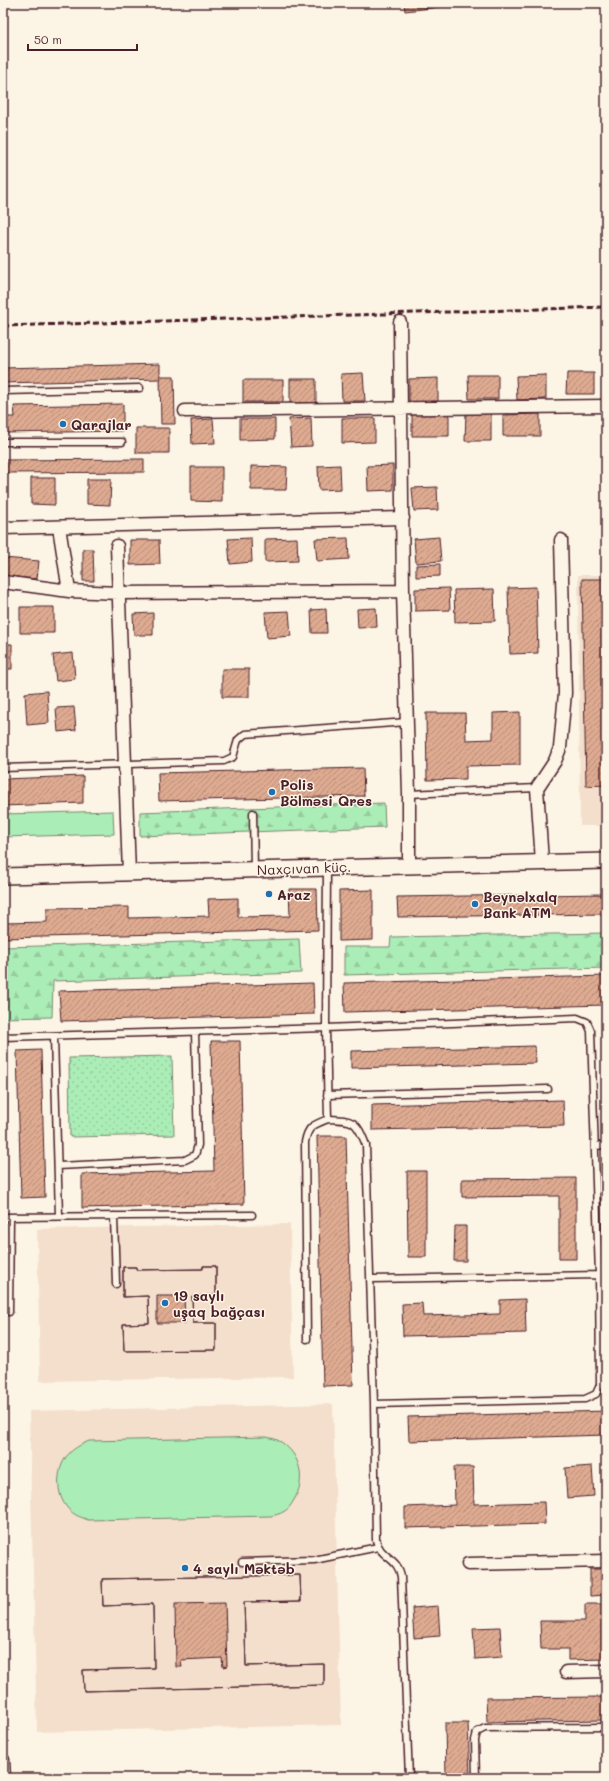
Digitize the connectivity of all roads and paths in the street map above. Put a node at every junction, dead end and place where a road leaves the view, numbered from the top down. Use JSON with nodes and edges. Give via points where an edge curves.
{"nodes":[{"id":1,"x":400,"y":322,"type":"dead end"},
{"id":2,"x":140,"y":388,"type":"dead end"},
{"id":3,"x":3,"y":391,"type":"edge"},
{"id":4,"x":606,"y":406,"type":"edge"},
{"id":5,"x":401,"y":408,"type":"junction"},
{"id":6,"x":185,"y":412,"type":"dead end"},
{"id":7,"x":3,"y":442,"type":"edge"},
{"id":8,"x":122,"y":442,"type":"dead end"},
{"id":9,"x":403,"y":518,"type":"junction"},
{"id":10,"x":58,"y":527,"type":"junction"},
{"id":11,"x":3,"y":528,"type":"edge"},
{"id":12,"x":560,"y":540,"type":"dead end"},
{"id":13,"x":117,"y":546,"type":"dead end"},
{"id":14,"x":3,"y":582,"type":"edge"},
{"id":15,"x":68,"y":591,"type":"junction"},
{"id":16,"x":403,"y":591,"type":"junction"},
{"id":17,"x":119,"y":593,"type":"junction"},
{"id":18,"x":407,"y":722,"type":"junction"},
{"id":19,"x":125,"y":764,"type":"junction"},
{"id":20,"x":3,"y":768,"type":"edge"},
{"id":21,"x":537,"y":788,"type":"junction"},
{"id":22,"x":409,"y":794,"type":"junction"},
{"id":23,"x":253,"y":813,"type":"dead end"},
{"id":24,"x":606,"y":861,"type":"edge"},
{"id":25,"x":542,"y":862,"type":"junction"},
{"id":26,"x":409,"y":865,"type":"junction"},
{"id":27,"x":326,"y":867,"type":"junction"},
{"id":28,"x":254,"y":869,"type":"junction"},
{"id":29,"x":129,"y":872,"type":"junction"},
{"id":30,"x":3,"y":876,"type":"edge"},
{"id":31,"x":326,"y":1028,"type":"junction"},
{"id":32,"x":195,"y":1032,"type":"junction"},
{"id":33,"x":54,"y":1036,"type":"junction"},
{"id":34,"x":3,"y":1037,"type":"edge"},
{"id":35,"x":548,"y":1089,"type":"dead end"},
{"id":36,"x":327,"y":1094,"type":"junction"},
{"id":37,"x":328,"y":1119,"type":"junction"},
{"id":38,"x":606,"y":1145,"type":"edge"},
{"id":39,"x":595,"y":1146,"type":"junction"},
{"id":40,"x":58,"y":1166,"type":"junction"},
{"id":41,"x":252,"y":1214,"type":"dead end"},
{"id":42,"x":59,"y":1216,"type":"junction"},
{"id":43,"x":114,"y":1216,"type":"junction"},
{"id":44,"x":6,"y":1217,"type":"edge"},
{"id":45,"x":599,"y":1275,"type":"junction"},
{"id":46,"x":371,"y":1279,"type":"junction"},
{"id":47,"x":116,"y":1284,"type":"dead end"},
{"id":48,"x":9,"y":1312,"type":"dead end"},
{"id":49,"x":307,"y":1339,"type":"dead end"},
{"id":50,"x":374,"y":1404,"type":"junction"},
{"id":51,"x":378,"y":1547,"type":"junction"},
{"id":52,"x":606,"y":1561,"type":"edge"},
{"id":53,"x":242,"y":1562,"type":"dead end"},
{"id":54,"x":468,"y":1564,"type":"dead end"},
{"id":55,"x":606,"y":1671,"type":"edge"},
{"id":56,"x":566,"y":1672,"type":"dead end"},
{"id":57,"x":606,"y":1727,"type":"edge"},
{"id":58,"x":3,"y":1760,"type":"edge"},
{"id":59,"x":4,"y":1778,"type":"edge"},
{"id":60,"x":409,"y":1778,"type":"edge"},
{"id":61,"x":476,"y":1778,"type":"edge"}],
"edges":[{"from":1,"to":5,"type":"street"},
{"from":2,"to":3,"type":"lane"},
{"from":4,"to":5,"type":"street"},
{"from":5,"to":6,"type":"street"},
{"from":5,"to":9,"type":"street"},
{"from":7,"to":8,"type":"lane"},
{"from":9,"to":10,"type":"street"},
{"from":9,"to":16,"type":"street"},
{"from":10,"to":11,"type":"street"},
{"from":10,"to":15,"type":"street"},
{"from":12,"to":21,"type":"street","via":[[565,694],[560,748],[555,761]]},
{"from":13,"to":17,"type":"street"},
{"from":14,"to":15,"type":"street"},
{"from":15,"to":17,"type":"street"},
{"from":16,"to":17,"type":"street"},
{"from":16,"to":18,"type":"street"},
{"from":17,"to":19,"type":"street"},
{"from":18,"to":19,"type":"lane","via":[[245,734],[238,740],[232,757],[224,762]]},
{"from":18,"to":22,"type":"street"},
{"from":19,"to":20,"type":"lane"},
{"from":19,"to":29,"type":"street"},
{"from":21,"to":22,"type":"lane"},
{"from":21,"to":25,"type":"street"},
{"from":22,"to":26,"type":"street"},
{"from":23,"to":28,"type":"lane"},
{"from":24,"to":25,"type":"street","name":"Naxçıvan küç."},
{"from":25,"to":26,"type":"street","name":"Naxçıvan küç."},
{"from":26,"to":27,"type":"street","name":"Naxçıvan küç."},
{"from":27,"to":28,"type":"street","name":"Naxçıvan küç."},
{"from":27,"to":31,"type":"lane"},
{"from":28,"to":29,"type":"street","name":"Naxçıvan küç."},
{"from":29,"to":30,"type":"street","name":"Naxçıvan küç."},
{"from":31,"to":32,"type":"lane"},
{"from":31,"to":36,"type":"lane"},
{"from":31,"to":39,"type":"lane","via":[[577,1018],[587,1022],[591,1031]]},
{"from":32,"to":33,"type":"lane"},
{"from":32,"to":40,"type":"lane","via":[[198,1145],[195,1155],[185,1160]]},
{"from":33,"to":34,"type":"lane"},
{"from":33,"to":40,"type":"lane"},
{"from":35,"to":36,"type":"lane"},
{"from":36,"to":37,"type":"lane"},
{"from":37,"to":46,"type":"lane","via":[[349,1120],[359,1128],[366,1145]]},
{"from":37,"to":49,"type":"lane","via":[[313,1125],[307,1132],[305,1142]]},
{"from":38,"to":39,"type":"lane"},
{"from":39,"to":45,"type":"lane"},
{"from":40,"to":42,"type":"lane"},
{"from":41,"to":43,"type":"lane"},
{"from":42,"to":43,"type":"lane"},
{"from":42,"to":44,"type":"lane"},
{"from":43,"to":47,"type":"lane"},
{"from":44,"to":48,"type":"lane"},
{"from":45,"to":46,"type":"lane"},
{"from":45,"to":50,"type":"lane","via":[[600,1385],[596,1394],[585,1399]]},
{"from":46,"to":50,"type":"lane"},
{"from":50,"to":51,"type":"lane"},
{"from":51,"to":53,"type":"lane","via":[[314,1560]]},
{"from":51,"to":60,"type":"lane","via":[[380,1552],[392,1560],[401,1571]]},
{"from":52,"to":54,"type":"street"},
{"from":55,"to":56,"type":"street"},
{"from":57,"to":61,"type":"lane","via":[[485,1728],[477,1732],[475,1740]]},
{"from":58,"to":59,"type":"street"}]}
